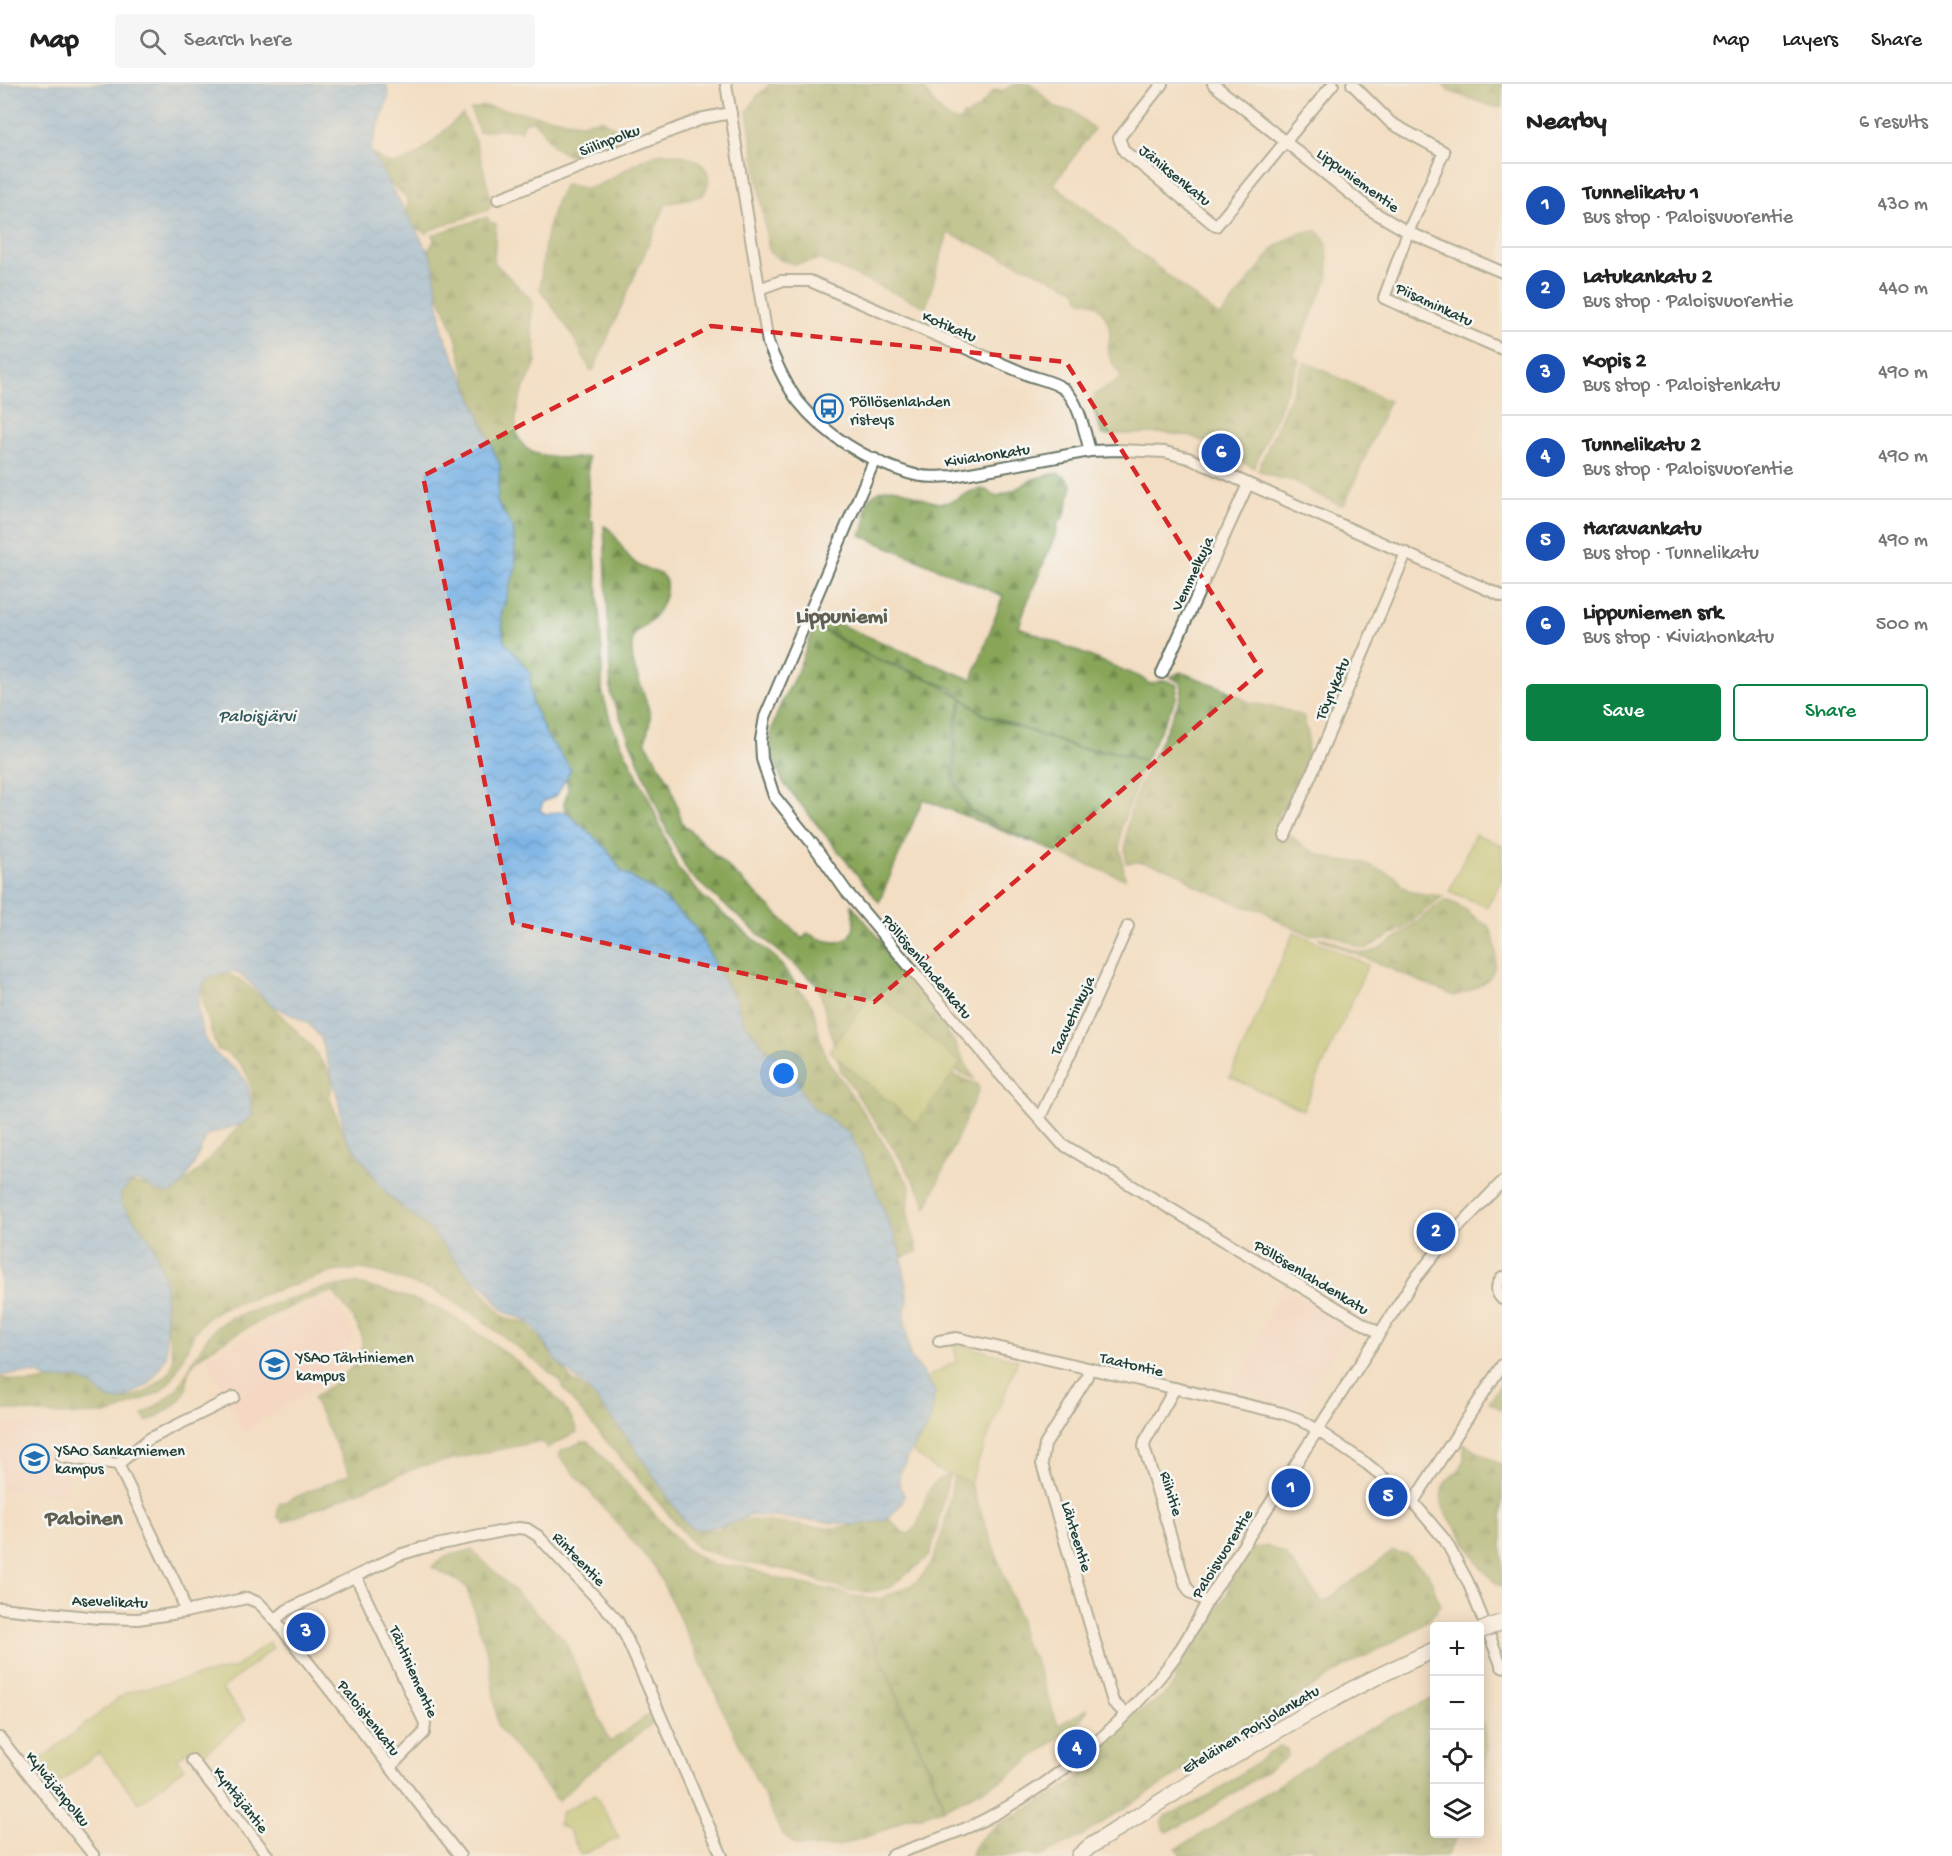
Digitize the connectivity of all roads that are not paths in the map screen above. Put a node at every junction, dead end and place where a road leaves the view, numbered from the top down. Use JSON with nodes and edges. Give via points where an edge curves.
{"nodes":[{"id":1,"x":726,"y":84,"type":"edge"},
{"id":2,"x":1162,"y":84,"type":"edge"},
{"id":3,"x":1213,"y":84,"type":"edge"},
{"id":4,"x":1333,"y":84,"type":"edge"},
{"id":5,"x":1352,"y":84,"type":"edge"},
{"id":6,"x":731,"y":113,"type":"junction"},
{"id":7,"x":1285,"y":143,"type":"junction"},
{"id":8,"x":498,"y":199,"type":"dead end"},
{"id":9,"x":1408,"y":232,"type":"junction"},
{"id":10,"x":1502,"y":272,"type":"edge"},
{"id":11,"x":759,"y":289,"type":"junction"},
{"id":12,"x":1502,"y":349,"type":"edge"},
{"id":13,"x":1090,"y":451,"type":"junction"},
{"id":14,"x":875,"y":459,"type":"junction"},
{"id":15,"x":1248,"y":484,"type":"junction"},
{"id":16,"x":1406,"y":553,"type":"junction"},
{"id":17,"x":1502,"y":596,"type":"edge"},
{"id":18,"x":1162,"y":673,"type":"dead end"},
{"id":19,"x":1285,"y":836,"type":"dead end"},
{"id":20,"x":1128,"y":926,"type":"dead end"},
{"id":21,"x":1040,"y":1117,"type":"junction"},
{"id":22,"x":1502,"y":1182,"type":"edge"},
{"id":23,"x":1502,"y":1277,"type":"edge"},
{"id":24,"x":1502,"y":1299,"type":"edge"},
{"id":25,"x":1379,"y":1333,"type":"junction"},
{"id":26,"x":939,"y":1341,"type":"dead end"},
{"id":27,"x":1502,"y":1365,"type":"edge"},
{"id":28,"x":1089,"y":1369,"type":"junction"},
{"id":29,"x":1175,"y":1388,"type":"junction"},
{"id":30,"x":234,"y":1397,"type":"dead end"},
{"id":31,"x":1317,"y":1430,"type":"junction"},
{"id":32,"x":62,"y":1457,"type":"dead end"},
{"id":33,"x":118,"y":1464,"type":"junction"},
{"id":34,"x":1413,"y":1502,"type":"junction"},
{"id":35,"x":356,"y":1577,"type":"junction"},
{"id":36,"x":254,"y":1599,"type":"joint"},
{"id":37,"x":1207,"y":1602,"type":"junction"},
{"id":38,"x":0,"y":1608,"type":"edge"},
{"id":39,"x":185,"y":1611,"type":"junction"},
{"id":40,"x":275,"y":1620,"type":"junction"},
{"id":41,"x":1502,"y":1622,"type":"edge"},
{"id":42,"x":1484,"y":1629,"type":"edge"},
{"id":43,"x":1430,"y":1652,"type":"edge"},
{"id":44,"x":1502,"y":1668,"type":"edge"},
{"id":45,"x":1125,"y":1713,"type":"junction"},
{"id":46,"x":0,"y":1738,"type":"edge"},
{"id":47,"x":192,"y":1760,"type":"dead end"},
{"id":48,"x":390,"y":1767,"type":"junction"},
{"id":49,"x":1084,"y":1852,"type":"edge"},
{"id":50,"x":94,"y":1856,"type":"edge"},
{"id":51,"x":268,"y":1856,"type":"edge"},
{"id":52,"x":460,"y":1856,"type":"edge"},
{"id":53,"x":722,"y":1856,"type":"edge"},
{"id":54,"x":891,"y":1856,"type":"edge"},
{"id":55,"x":1067,"y":1856,"type":"edge"}],
"edges":[{"from":1,"to":6,"type":"street","name":"Kiviahonkatu"},
{"from":2,"to":7,"type":"street","name":"Jäniksenkatu","via":[[1119,138],[1124,152],[1216,226]]},
{"from":3,"to":7,"type":"street","name":"Lippuniementie"},
{"from":4,"to":7,"type":"street","name":"Jäniksenkatu"},
{"from":5,"to":9,"type":"street","via":[[1391,123],[1444,152]]},
{"from":6,"to":8,"type":"street","name":"Siilinpolku","via":[[704,118]]},
{"from":6,"to":11,"type":"street","name":"Kiviahonkatu"},
{"from":7,"to":9,"type":"street","name":"Lippuniementie","via":[[1372,211]]},
{"from":9,"to":10,"type":"street","name":"Lippuniementie"},
{"from":9,"to":12,"type":"street","name":"Piisaminkatu","via":[[1384,298]]},
{"from":11,"to":13,"type":"street","name":"Kotikatu","via":[[781,281],[810,281],[1057,385],[1066,390],[1078,410]]},
{"from":11,"to":14,"type":"street","name":"Kiviahonkatu","via":[[768,343],[797,399],[831,433]]},
{"from":13,"to":14,"type":"street","name":"Kiviahonkatu","via":[[934,477],[910,474]]},
{"from":13,"to":15,"type":"street","name":"Kiviahonkatu","via":[[1165,452]]},
{"from":14,"to":21,"type":"street","name":"Pöllösenlahdenkatu","via":[[765,717],[762,759],[774,796],[846,891]]},
{"from":15,"to":16,"type":"street","name":"Kiviahonkatu"},
{"from":15,"to":18,"type":"street","name":"Vemmelkuja"},
{"from":16,"to":17,"type":"street","name":"Kiviahonkatu"},
{"from":16,"to":19,"type":"street","name":"Töyrykatu"},
{"from":20,"to":21,"type":"street","name":"Taavetinkuja"},
{"from":21,"to":25,"type":"street","name":"Pöllösenlahdenkatu","via":[[1062,1144]]},
{"from":22,"to":25,"type":"street","name":"Paloisvuorentie","via":[[1432,1256]]},
{"from":23,"to":24,"type":"street","via":[[1496,1289]]},
{"from":25,"to":31,"type":"street","name":"Paloisvuorentie"},
{"from":26,"to":28,"type":"street","name":"Taatontie","via":[[957,1338]]},
{"from":27,"to":34,"type":"street"},
{"from":28,"to":29,"type":"street","name":"Taatontie"},
{"from":28,"to":45,"type":"street","name":"Lähteentie","via":[[1045,1445],[1042,1464],[1113,1702]]},
{"from":29,"to":31,"type":"street","name":"Taatontie","via":[[1282,1413]]},
{"from":29,"to":37,"type":"street","name":"Riihitie","via":[[1144,1441],[1144,1448],[1186,1586]]},
{"from":30,"to":33,"type":"street","via":[[149,1439]]},
{"from":31,"to":34,"type":"street","name":"Taatontie"},
{"from":31,"to":37,"type":"street","name":"Paloisvuorentie"},
{"from":32,"to":33,"type":"street"},
{"from":33,"to":39,"type":"street"},
{"from":34,"to":44,"type":"street","name":"Taatontie","via":[[1444,1540],[1468,1582]]},
{"from":35,"to":40,"type":"street","name":"Rinteentie","via":[[287,1610]]},
{"from":35,"to":48,"type":"street","name":"Tähtiniementie","via":[[425,1723],[424,1733]]},
{"from":35,"to":53,"type":"street","name":"Rinteentie","via":[[422,1548],[518,1528],[538,1536],[617,1620]]},
{"from":36,"to":39,"type":"street","name":"Asevelikatu"},
{"from":36,"to":40,"type":"street","name":"Paloistenkatu"},
{"from":37,"to":45,"type":"street","name":"Paloisvuorentie","via":[[1175,1657]]},
{"from":38,"to":39,"type":"street","name":"Asevelikatu","via":[[127,1619]]},
{"from":40,"to":48,"type":"street","name":"Paloistenkatu"},
{"from":41,"to":42,"type":"main road","bridge":true},
{"from":43,"to":49,"type":"main road","name":"Eteläinen Pohjolankatu","via":[[1283,1727]]},
{"from":45,"to":54,"type":"street","name":"Paloisvuorentie","via":[[1110,1730],[1031,1793],[992,1816]]},
{"from":46,"to":50,"type":"street","name":"Kylväjänpolku"},
{"from":47,"to":51,"type":"street","name":"Kyntäjäntie"},
{"from":48,"to":52,"type":"street","name":"Paloistenkatu"},
{"from":49,"to":55,"type":"main road","name":"Eteläinen Pohjolankatu"}]}
